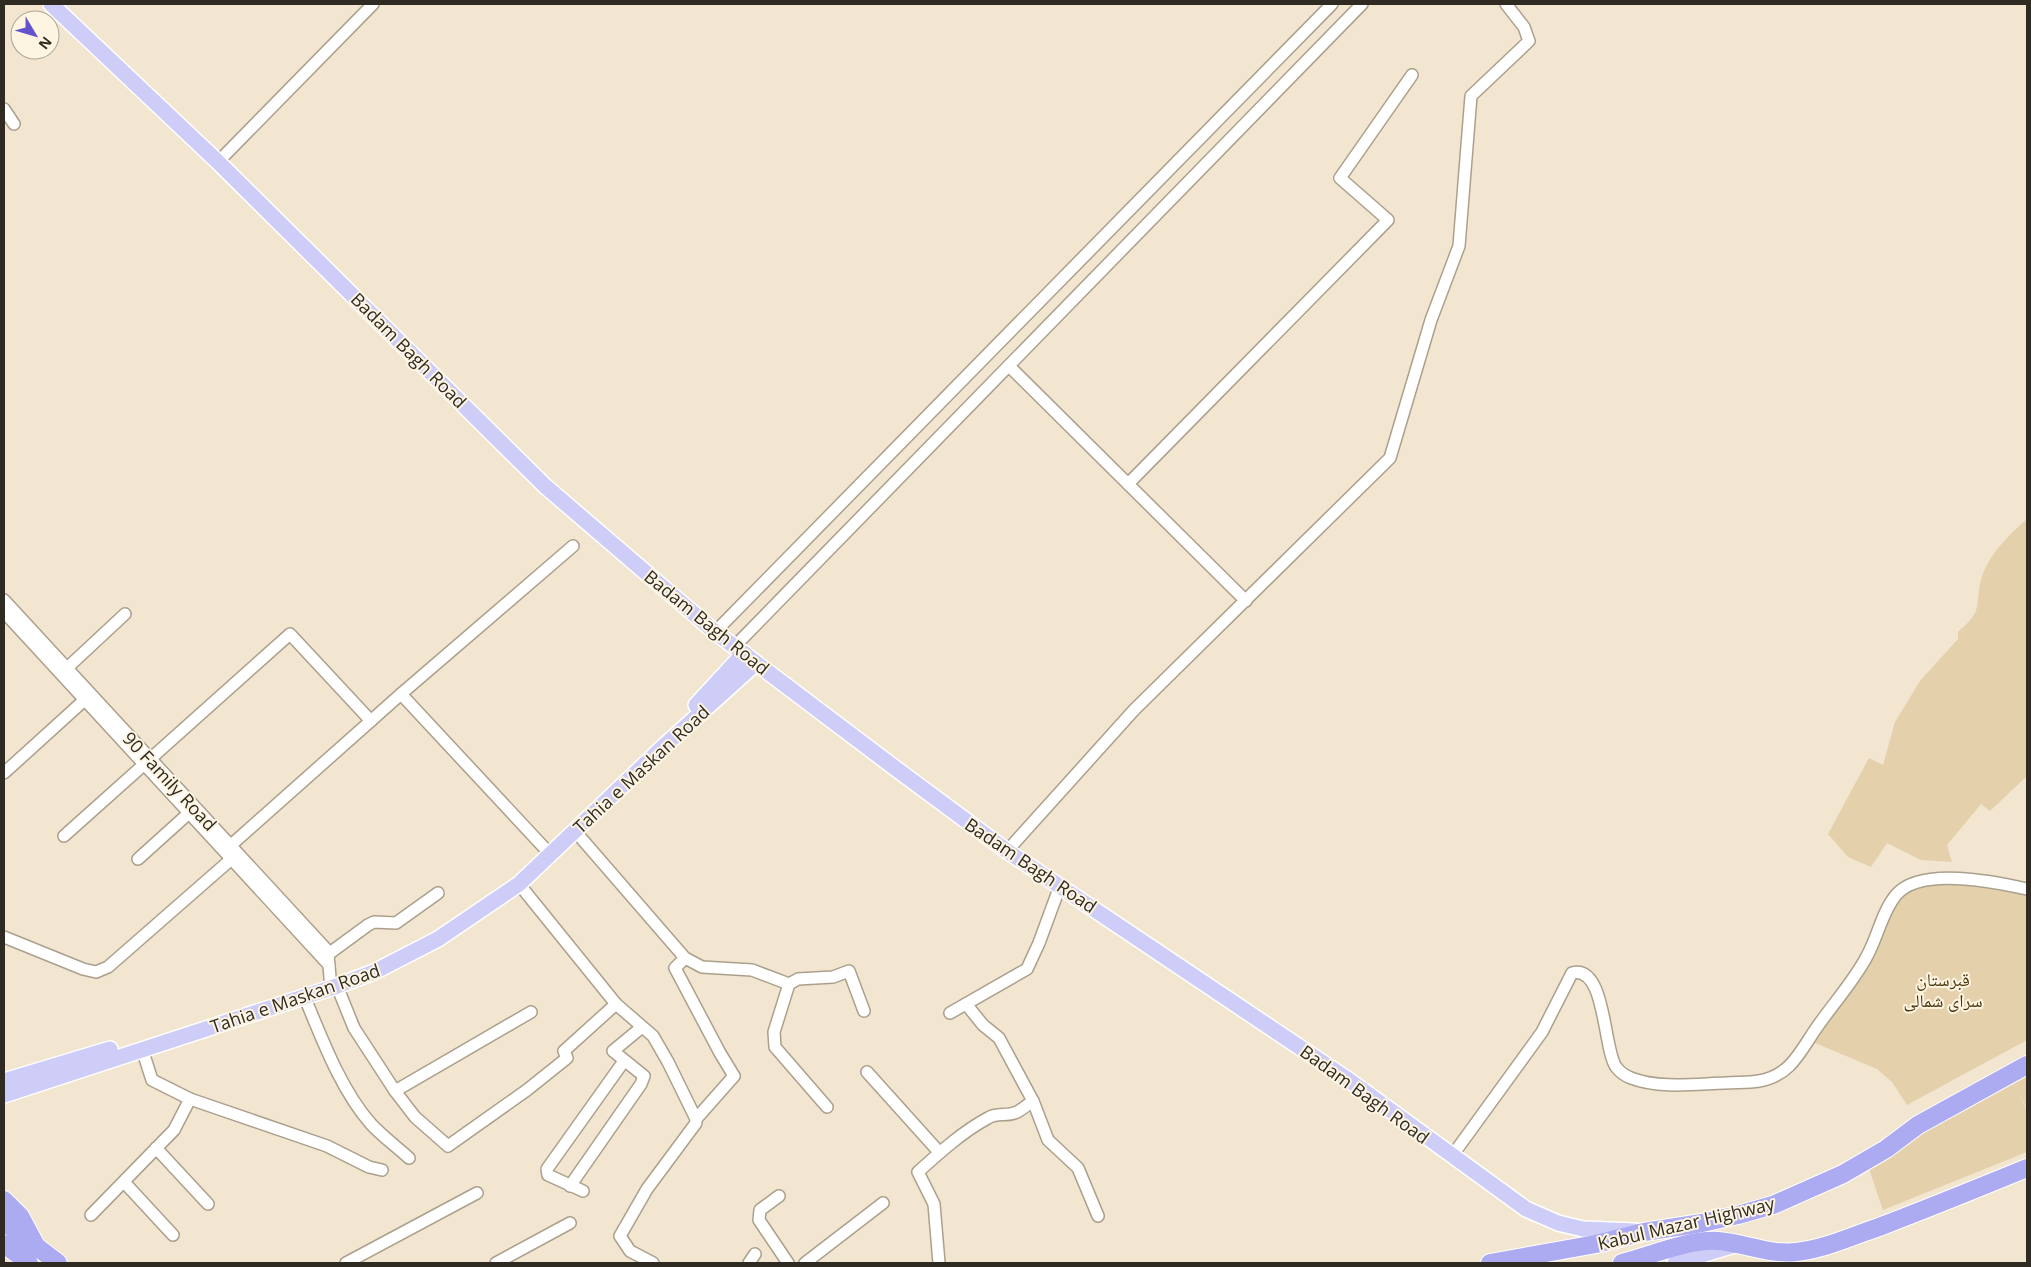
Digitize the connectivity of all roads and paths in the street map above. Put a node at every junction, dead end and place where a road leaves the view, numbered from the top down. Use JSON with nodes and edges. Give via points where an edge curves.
{"nodes":[{"id":1,"x":51,"y":4,"type":"edge"},
{"id":2,"x":373,"y":4,"type":"edge"},
{"id":3,"x":1332,"y":4,"type":"edge"},
{"id":4,"x":1362,"y":4,"type":"edge"},
{"id":5,"x":1506,"y":4,"type":"edge"},
{"id":6,"x":1412,"y":75,"type":"dead end"},
{"id":7,"x":4,"y":109,"type":"edge"},
{"id":8,"x":14,"y":124,"type":"dead end"},
{"id":9,"x":218,"y":162,"type":"junction"},
{"id":10,"x":1008,"y":366,"type":"junction"},
{"id":11,"x":1128,"y":484,"type":"junction"},
{"id":12,"x":573,"y":546,"type":"dead end"},
{"id":13,"x":4,"y":600,"type":"edge"},
{"id":14,"x":1246,"y":601,"type":"junction"},
{"id":15,"x":4,"y":612,"type":"edge"},
{"id":16,"x":125,"y":614,"type":"dead end"},
{"id":17,"x":715,"y":632,"type":"junction"},
{"id":18,"x":745,"y":654,"type":"junction"},
{"id":19,"x":67,"y":668,"type":"junction"},
{"id":20,"x":401,"y":694,"type":"junction"},
{"id":21,"x":88,"y":697,"type":"junction"},
{"id":22,"x":371,"y":721,"type":"junction"},
{"id":23,"x":147,"y":762,"type":"junction"},
{"id":24,"x":4,"y":773,"type":"edge"},
{"id":25,"x":189,"y":813,"type":"junction"},
{"id":26,"x":575,"y":831,"type":"junction"},
{"id":27,"x":64,"y":836,"type":"dead end"},
{"id":28,"x":1007,"y":851,"type":"junction"},
{"id":29,"x":548,"y":852,"type":"junction"},
{"id":30,"x":233,"y":853,"type":"junction"},
{"id":31,"x":138,"y":859,"type":"dead end"},
{"id":32,"x":518,"y":884,"type":"junction"},
{"id":33,"x":1060,"y":886,"type":"junction"},
{"id":34,"x":2027,"y":889,"type":"edge"},
{"id":35,"x":438,"y":893,"type":"dead end"},
{"id":36,"x":4,"y":937,"type":"edge"},
{"id":37,"x":684,"y":958,"type":"junction"},
{"id":38,"x":330,"y":972,"type":"junction"},
{"id":39,"x":789,"y":984,"type":"junction"},
{"id":40,"x":305,"y":998,"type":"junction"},
{"id":41,"x":616,"y":1004,"type":"junction"},
{"id":42,"x":966,"y":1004,"type":"junction"},
{"id":43,"x":864,"y":1011,"type":"dead end"},
{"id":44,"x":531,"y":1012,"type":"dead end"},
{"id":45,"x":950,"y":1013,"type":"dead end"},
{"id":46,"x":642,"y":1027,"type":"junction"},
{"id":47,"x":142,"y":1049,"type":"junction"},
{"id":48,"x":624,"y":1061,"type":"junction"},
{"id":49,"x":2027,"y":1065,"type":"edge"},
{"id":50,"x":867,"y":1072,"type":"dead end"},
{"id":51,"x":4,"y":1082,"type":"edge"},
{"id":52,"x":395,"y":1091,"type":"junction"},
{"id":53,"x":4,"y":1095,"type":"edge"},
{"id":54,"x":190,"y":1099,"type":"junction"},
{"id":55,"x":1033,"y":1101,"type":"junction"},
{"id":56,"x":827,"y":1107,"type":"dead end"},
{"id":57,"x":696,"y":1119,"type":"junction"},
{"id":58,"x":156,"y":1148,"type":"junction"},
{"id":59,"x":939,"y":1152,"type":"junction"},
{"id":60,"x":1446,"y":1152,"type":"junction"},
{"id":61,"x":409,"y":1158,"type":"dead end"},
{"id":62,"x":2027,"y":1168,"type":"edge"},
{"id":63,"x":382,"y":1170,"type":"dead end"},
{"id":64,"x":124,"y":1182,"type":"junction"},
{"id":65,"x":570,"y":1186,"type":"junction"},
{"id":66,"x":583,"y":1191,"type":"dead end"},
{"id":67,"x":478,"y":1193,"type":"dead end"},
{"id":68,"x":778,"y":1196,"type":"dead end"},
{"id":69,"x":4,"y":1200,"type":"edge"},
{"id":70,"x":882,"y":1202,"type":"dead end"},
{"id":71,"x":208,"y":1204,"type":"dead end"},
{"id":72,"x":91,"y":1215,"type":"dead end"},
{"id":73,"x":1098,"y":1216,"type":"dead end"},
{"id":74,"x":4,"y":1222,"type":"edge"},
{"id":75,"x":570,"y":1222,"type":"dead end"},
{"id":76,"x":1644,"y":1232,"type":"junction"},
{"id":77,"x":173,"y":1235,"type":"dead end"},
{"id":78,"x":1738,"y":1243,"type":"junction"},
{"id":79,"x":4,"y":1244,"type":"edge"},
{"id":80,"x":33,"y":1256,"type":"edge"},
{"id":81,"x":58,"y":1263,"type":"edge"},
{"id":82,"x":346,"y":1263,"type":"edge"},
{"id":83,"x":496,"y":1263,"type":"edge"},
{"id":84,"x":653,"y":1263,"type":"edge"},
{"id":85,"x":788,"y":1263,"type":"edge"},
{"id":86,"x":805,"y":1263,"type":"edge"},
{"id":87,"x":939,"y":1263,"type":"edge"},
{"id":88,"x":1490,"y":1263,"type":"edge"},
{"id":89,"x":1622,"y":1263,"type":"edge"},
{"id":90,"x":1675,"y":1263,"type":"edge"}],
"edges":[{"from":1,"to":9,"type":"main road","name":"Badam Bagh Road"},
{"from":2,"to":9,"type":"street"},
{"from":3,"to":17,"type":"street"},
{"from":4,"to":10,"type":"street"},
{"from":5,"to":14,"type":"street","via":[[1524,27],[1530,41],[1472,96],[1459,246],[1430,320],[1390,458]]},
{"from":6,"to":11,"type":"street","via":[[1340,178],[1388,220]]},
{"from":7,"to":8,"type":"street"},
{"from":9,"to":17,"type":"main road","name":"Badam Bagh Road","via":[[545,486]]},
{"from":10,"to":11,"type":"street"},
{"from":10,"to":18,"type":"street"},
{"from":11,"to":14,"type":"street"},
{"from":12,"to":20,"type":"street"},
{"from":13,"to":19,"type":"street","name":"90 Family Road"},
{"from":14,"to":28,"type":"street","via":[[1134,710]]},
{"from":15,"to":21,"type":"street","name":"90 Family Road"},
{"from":16,"to":19,"type":"street"},
{"from":17,"to":18,"type":"main road","name":"Badam Bagh Road"},
{"from":18,"to":26,"type":"main road","name":"Tahia e Maskan Road","via":[[664,746]]},
{"from":18,"to":28,"type":"main road","name":"Badam Bagh Road"},
{"from":18,"to":29,"type":"main road","name":"Tahia e Maskan Road"},
{"from":19,"to":21,"type":"street","name":"90 Family Road"},
{"from":20,"to":22,"type":"street"},
{"from":20,"to":29,"type":"street"},
{"from":21,"to":23,"type":"street","name":"90 Family Road"},
{"from":21,"to":24,"type":"street"},
{"from":22,"to":23,"type":"street","via":[[290,634]]},
{"from":22,"to":30,"type":"street"},
{"from":23,"to":25,"type":"street","name":"90 Family Road"},
{"from":23,"to":27,"type":"street"},
{"from":23,"to":30,"type":"street","name":"90 Family Road"},
{"from":25,"to":30,"type":"street","name":"90 Family Road"},
{"from":25,"to":31,"type":"street"},
{"from":26,"to":29,"type":"main road","name":"Tahia e Maskan Road"},
{"from":26,"to":37,"type":"street"},
{"from":28,"to":33,"type":"main road","name":"Badam Bagh Road"},
{"from":29,"to":32,"type":"main road","name":"Tahia e Maskan Road"},
{"from":29,"to":38,"type":"main road","name":"Tahia e Maskan Road","via":[[468,911],[377,961]]},
{"from":30,"to":36,"type":"street","via":[[108,967],[96,972],[83,970]]},
{"from":30,"to":38,"type":"street","name":"90 Family Road","via":[[326,949]]},
{"from":32,"to":38,"type":"main road","name":"Tahia e Maskan Road","via":[[438,939],[374,972]]},
{"from":32,"to":41,"type":"street"},
{"from":33,"to":42,"type":"street","via":[[1027,969]]},
{"from":33,"to":60,"type":"main road","name":"Badam Bagh Road","via":[[1350,1081]]},
{"from":34,"to":60,"type":"street","via":[[1985,880],[1954,879],[1922,880],[1899,891],[1862,966],[1794,1062],[1758,1082],[1649,1082],[1622,1074],[1610,1054],[1600,1000],[1592,983],[1584,974],[1572,973],[1542,1032]]},
{"from":35,"to":38,"type":"street","via":[[396,923],[374,922],[368,925]]},
{"from":37,"to":39,"type":"street","via":[[702,967],[752,970]]},
{"from":37,"to":57,"type":"street","via":[[675,968],[734,1076]]},
{"from":38,"to":40,"type":"main road","name":"Tahia e Maskan Road"},
{"from":38,"to":51,"type":"main road","name":"Tahia e Maskan Road","via":[[311,989]]},
{"from":38,"to":52,"type":"street","name":"90 Family Road","via":[[354,1028]]},
{"from":39,"to":43,"type":"street","via":[[798,979],[833,977],[849,971]]},
{"from":39,"to":56,"type":"street","via":[[774,1032],[775,1047]]},
{"from":40,"to":47,"type":"main road","name":"Tahia e Maskan Road"},
{"from":40,"to":61,"type":"street","via":[[349,1092],[371,1124]]},
{"from":41,"to":46,"type":"street"},
{"from":41,"to":52,"type":"street","name":"90 Family Road","via":[[564,1051],[567,1058],[448,1146],[415,1117]]},
{"from":42,"to":45,"type":"street"},
{"from":42,"to":55,"type":"street","via":[[999,1038]]},
{"from":44,"to":52,"type":"street"},
{"from":46,"to":48,"type":"street","via":[[613,1051]]},
{"from":46,"to":57,"type":"street","via":[[653,1036]]},
{"from":47,"to":53,"type":"main road","name":"Tahia e Maskan Road"},
{"from":47,"to":54,"type":"street","via":[[152,1080]]},
{"from":48,"to":65,"type":"street","via":[[644,1076],[641,1084]]},
{"from":48,"to":65,"type":"street","via":[[547,1170],[548,1174]]},
{"from":49,"to":76,"type":"highway","name":"Kabul Mazar Highway","via":[[1918,1125],[1886,1149],[1843,1174],[1810,1190],[1738,1215]]},
{"from":50,"to":59,"type":"street"},
{"from":54,"to":58,"type":"street","via":[[174,1130]]},
{"from":54,"to":63,"type":"street","via":[[327,1146]]},
{"from":55,"to":59,"type":"street","via":[[1017,1112],[986,1118]]},
{"from":55,"to":73,"type":"street","via":[[1048,1140],[1078,1168]]},
{"from":57,"to":84,"type":"street","via":[[647,1189],[620,1236],[630,1251]]},
{"from":58,"to":64,"type":"street"},
{"from":58,"to":71,"type":"street"},
{"from":59,"to":87,"type":"street","via":[[918,1172],[934,1204]]},
{"from":60,"to":76,"type":"main road","name":"Badam Bagh Road","via":[[1526,1209],[1558,1223],[1584,1229]]},
{"from":62,"to":78,"type":"highway","name":"Kabul Mazar Highway","via":[[1821,1247],[1773,1252]]},
{"from":64,"to":72,"type":"street"},
{"from":64,"to":77,"type":"street"},
{"from":65,"to":66,"type":"street"},
{"from":67,"to":82,"type":"street"},
{"from":68,"to":85,"type":"street","via":[[760,1210],[759,1220]]},
{"from":69,"to":80,"type":"highway","via":[[20,1216]]},
{"from":70,"to":86,"type":"street"},
{"from":74,"to":80,"type":"highway"},
{"from":75,"to":83,"type":"street"},
{"from":76,"to":88,"type":"highway","name":"Kabul Mazar Highway"},
{"from":78,"to":89,"type":"highway","name":"Kabul Mazar Highway","via":[[1689,1244]]},
{"from":78,"to":90,"type":"main road"},
{"from":79,"to":80,"type":"highway"},
{"from":80,"to":81,"type":"highway"}]}
